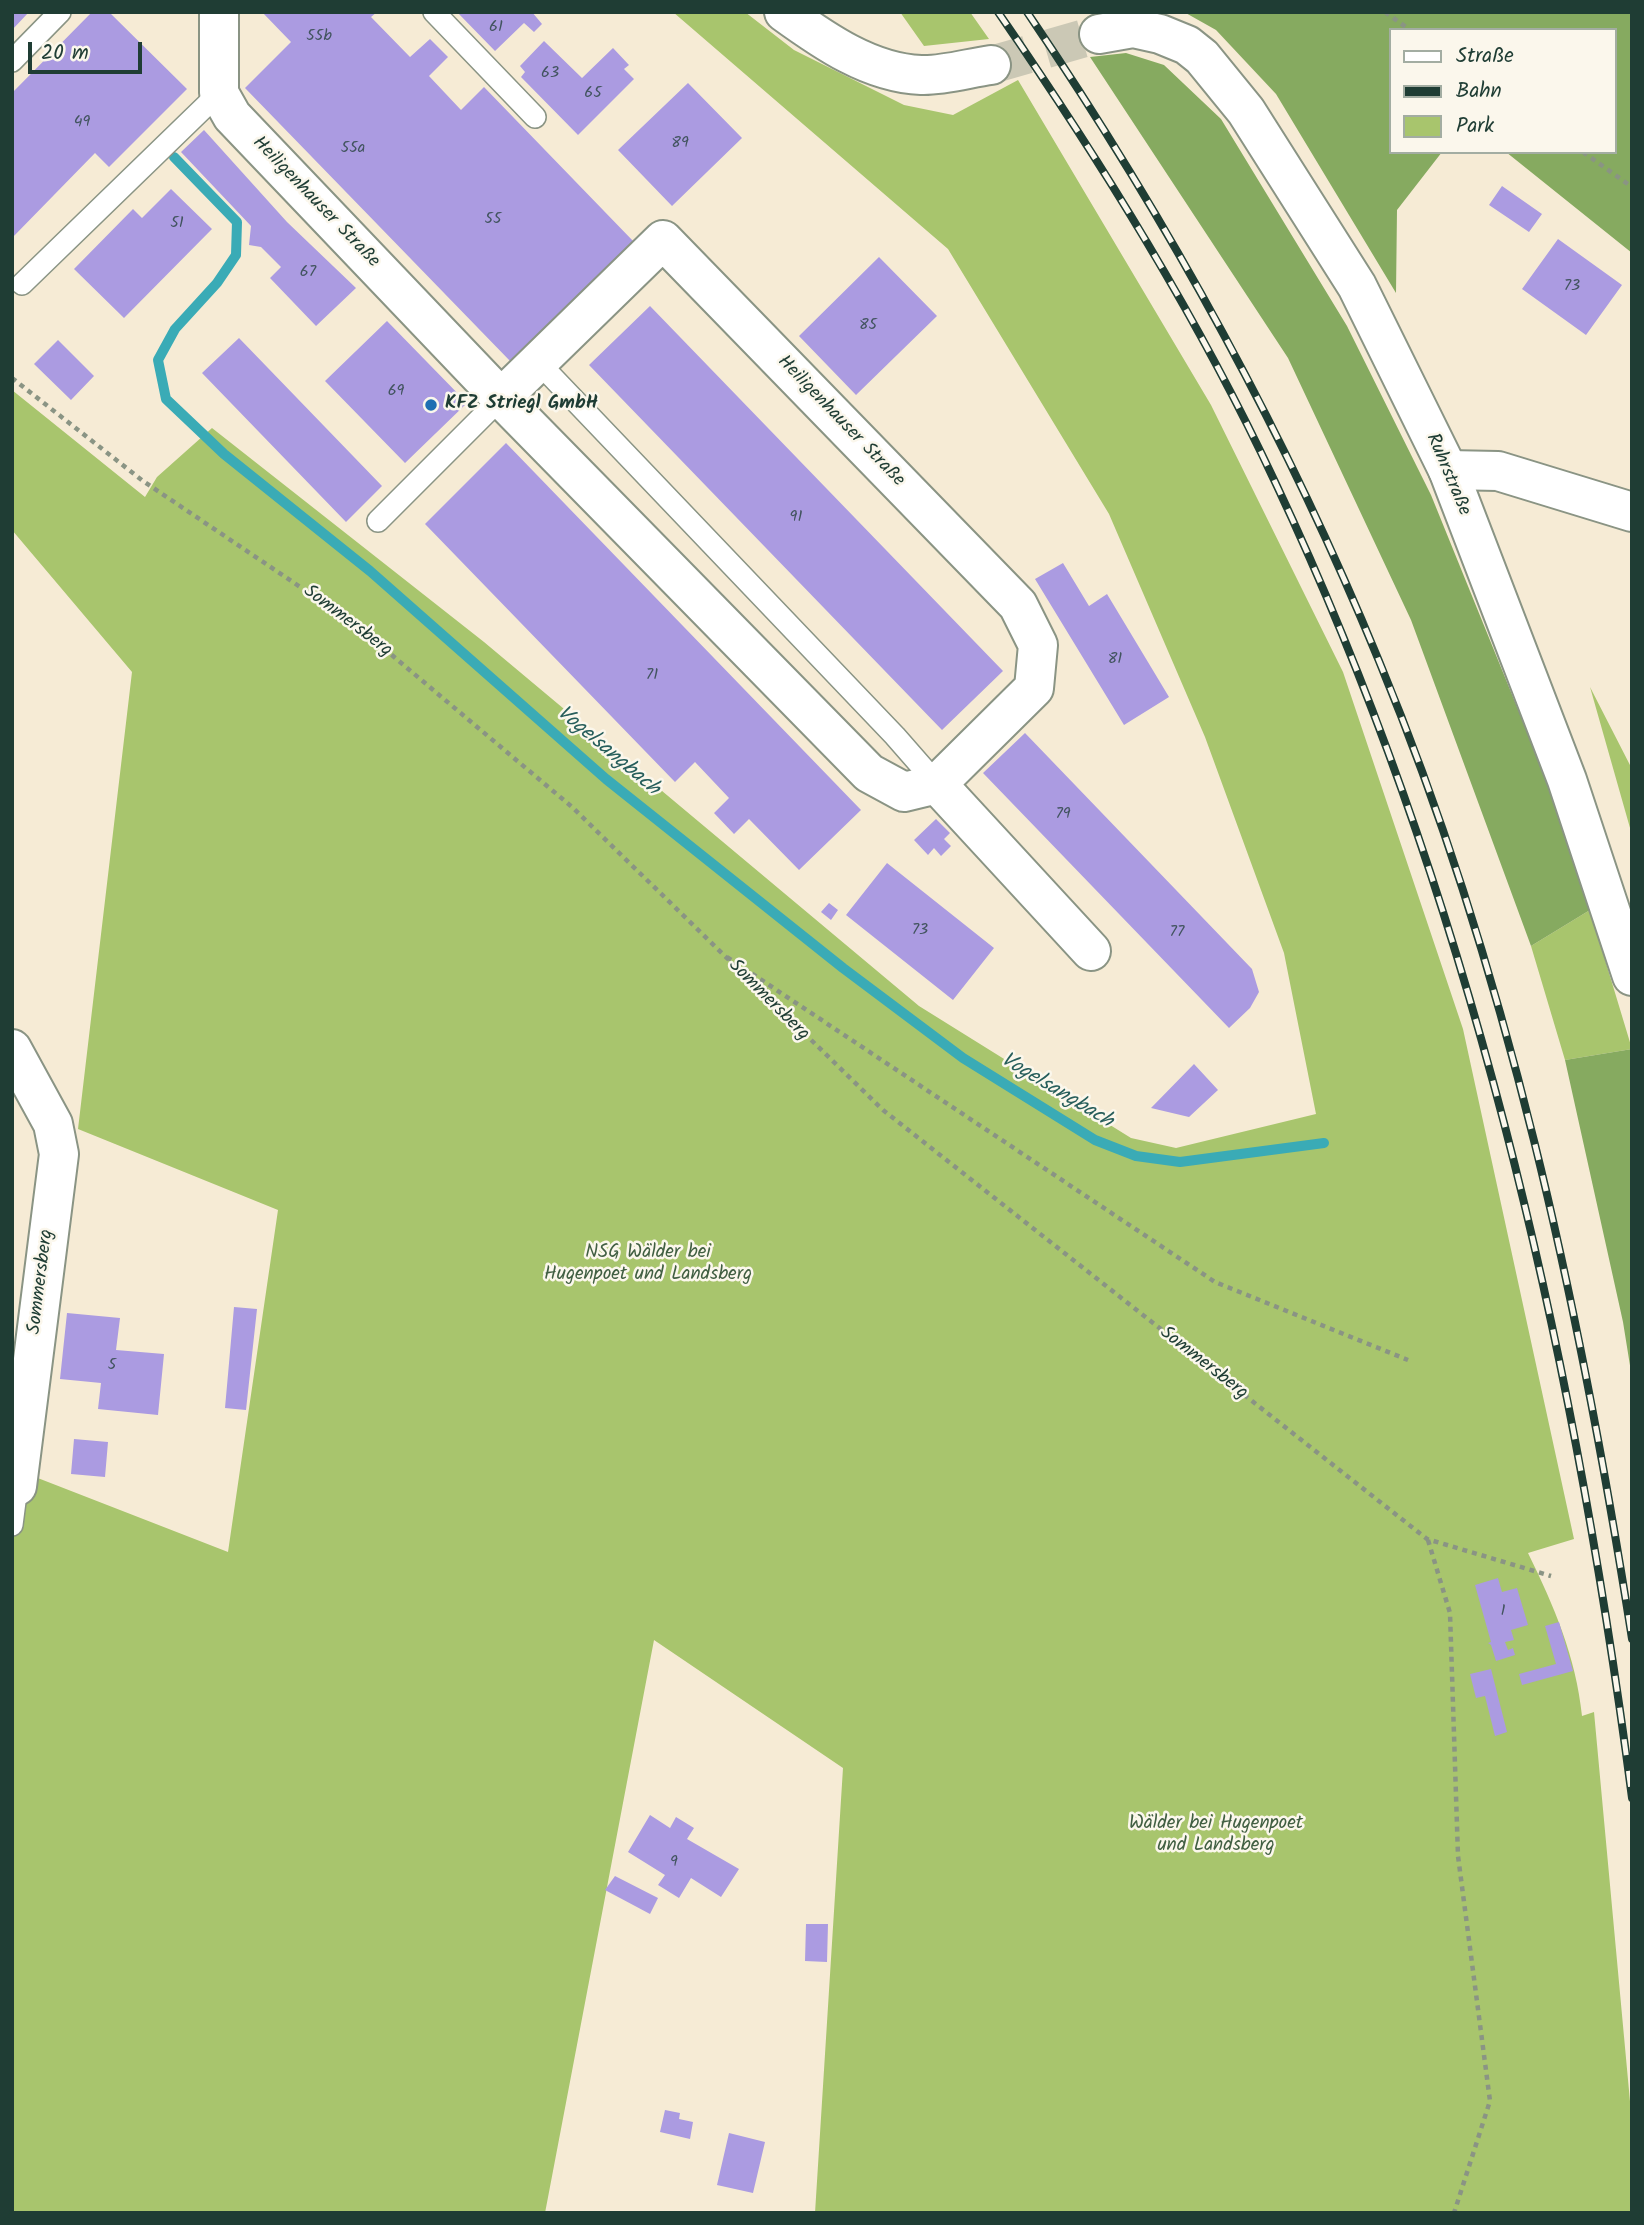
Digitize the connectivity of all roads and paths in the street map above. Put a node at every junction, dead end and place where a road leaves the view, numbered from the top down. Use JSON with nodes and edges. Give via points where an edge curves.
{"nodes":[{"id":1,"x":60,"y":12,"type":"edge"},
{"id":2,"x":219,"y":12,"type":"edge"},
{"id":3,"x":434,"y":12,"type":"edge"},
{"id":4,"x":784,"y":12,"type":"edge"},
{"id":5,"x":1385,"y":12,"type":"edge"},
{"id":6,"x":1406,"y":28,"type":"edge"},
{"id":7,"x":1099,"y":34,"type":"tunnel mouth"},
{"id":8,"x":12,"y":61,"type":"edge"},
{"id":9,"x":991,"y":65,"type":"tunnel mouth"},
{"id":10,"x":219,"y":93,"type":"junction"},
{"id":11,"x":535,"y":117,"type":"dead end"},
{"id":12,"x":1586,"y":154,"type":"edge"},
{"id":13,"x":1632,"y":187,"type":"edge"},
{"id":14,"x":22,"y":284,"type":"dead end"},
{"id":15,"x":538,"y":362,"type":"junction"},
{"id":16,"x":12,"y":379,"type":"edge"},
{"id":17,"x":501,"y":398,"type":"junction"},
{"id":18,"x":1448,"y":470,"type":"junction"},
{"id":19,"x":1632,"y":512,"type":"edge"},
{"id":20,"x":378,"y":521,"type":"dead end"},
{"id":21,"x":937,"y":785,"type":"junction"},
{"id":22,"x":718,"y":951,"type":"junction"},
{"id":23,"x":1091,"y":951,"type":"dead end"},
{"id":24,"x":1632,"y":976,"type":"edge"},
{"id":25,"x":12,"y":1049,"type":"edge"},
{"id":26,"x":1408,"y":1360,"type":"dead end"},
{"id":27,"x":16,"y":1486,"type":"joint"},
{"id":28,"x":12,"y":1525,"type":"edge"},
{"id":29,"x":1427,"y":1539,"type":"junction"},
{"id":30,"x":1551,"y":1576,"type":"dead end"},
{"id":31,"x":1454,"y":2213,"type":"edge"}],
"edges":[{"from":1,"to":8,"type":"lane"},
{"from":2,"to":10,"type":"street"},
{"from":3,"to":11,"type":"lane"},
{"from":4,"to":9,"type":"street","via":[[823,41],[896,71],[923,76]]},
{"from":5,"to":6,"type":"path"},
{"from":7,"to":18,"type":"street","name":"Ruhrstraße","via":[[1133,28],[1187,45],[1246,111],[1357,286]]},
{"from":10,"to":14,"type":"lane"},
{"from":10,"to":17,"type":"street","name":"Heiligenhauser Straße","via":[[232,117]]},
{"from":12,"to":13,"type":"path"},
{"from":15,"to":17,"type":"street","name":"Heiligenhauser Straße"},
{"from":15,"to":21,"type":"lane"},
{"from":15,"to":21,"type":"street","name":"Heiligenhauser Straße","via":[[663,240],[1018,606],[1038,645],[1034,688]]},
{"from":16,"to":22,"type":"path","name":"Sommersberg","via":[[143,481],[387,651],[572,807]]},
{"from":17,"to":20,"type":"lane"},
{"from":17,"to":21,"type":"street","name":"Heiligenhauser Straße","via":[[869,773],[904,792]]},
{"from":18,"to":19,"type":"street","via":[[1498,471]]},
{"from":18,"to":24,"type":"street","name":"Ruhrstraße","via":[[1567,780]]},
{"from":21,"to":23,"type":"street"},
{"from":22,"to":26,"type":"path","via":[[1215,1282]]},
{"from":22,"to":29,"type":"path","name":"Sommersberg","via":[[883,1110]]},
{"from":25,"to":27,"type":"street","name":"Sommersberg","via":[[53,1124],[59,1154]]},
{"from":27,"to":28,"type":"lane","name":"Sommersberg"},
{"from":29,"to":30,"type":"path","name":"Sommersberg"},
{"from":29,"to":31,"type":"path","via":[[1450,1612],[1458,1856],[1490,2101]]}]}
